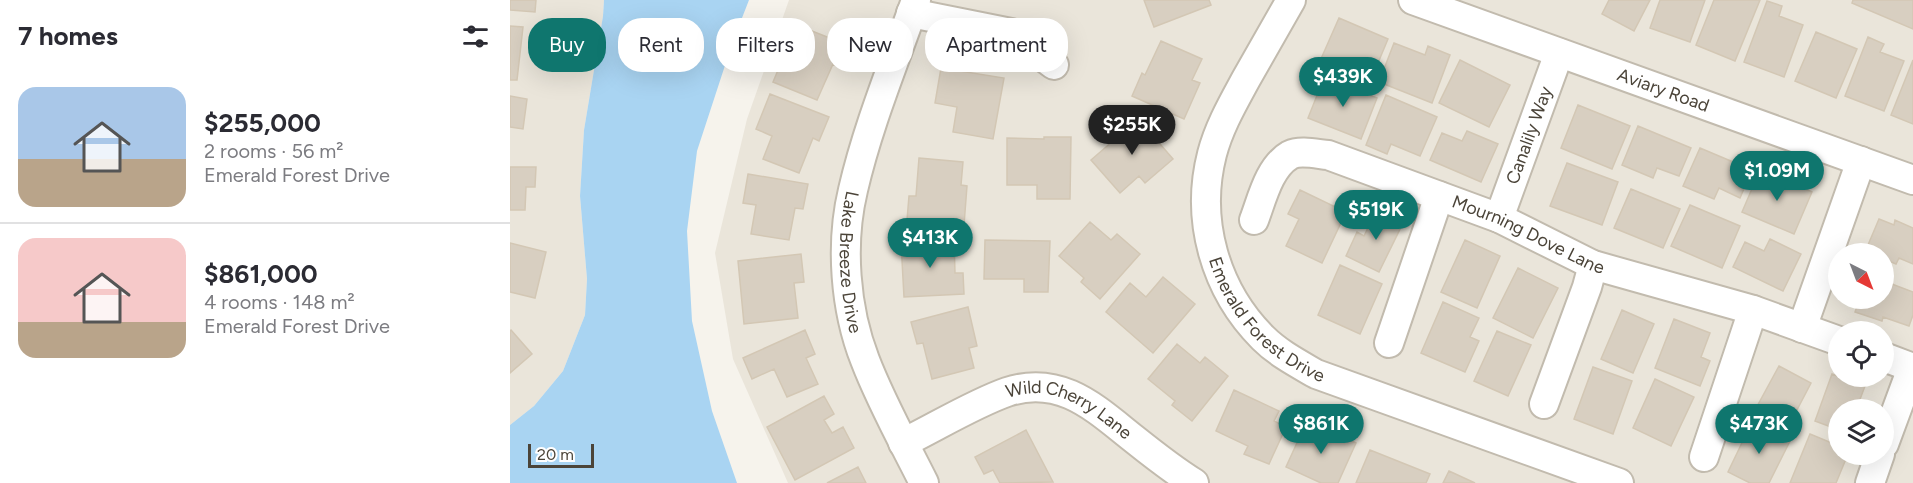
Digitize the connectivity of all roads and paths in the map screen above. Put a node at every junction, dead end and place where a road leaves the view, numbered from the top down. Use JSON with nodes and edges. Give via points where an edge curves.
{"nodes":[{"id":1,"x":1291,"y":0,"type":"edge"},
{"id":2,"x":1413,"y":0,"type":"edge"},
{"id":3,"x":913,"y":7,"type":"edge"},
{"id":4,"x":954,"y":18,"type":"edge"},
{"id":5,"x":1559,"y":53,"type":"junction"},
{"id":6,"x":1861,"y":161,"type":"junction"},
{"id":7,"x":1913,"y":180,"type":"edge"},
{"id":8,"x":1439,"y":196,"type":"junction"},
{"id":9,"x":1499,"y":218,"type":"junction"},
{"id":10,"x":1254,"y":220,"type":"dead end"},
{"id":11,"x":1593,"y":265,"type":"junction"},
{"id":12,"x":1754,"y":310,"type":"junction"},
{"id":13,"x":1802,"y":328,"type":"junction"},
{"id":14,"x":1828,"y":337,"type":"edge"},
{"id":15,"x":1389,"y":343,"type":"dead end"},
{"id":16,"x":1894,"y":361,"type":"edge"},
{"id":17,"x":1912,"y":368,"type":"edge"},
{"id":18,"x":1544,"y":404,"type":"dead end"},
{"id":19,"x":1894,"y":417,"type":"edge"},
{"id":20,"x":903,"y":443,"type":"junction"},
{"id":21,"x":1704,"y":457,"type":"dead end"},
{"id":22,"x":1876,"y":465,"type":"edge"},
{"id":23,"x":924,"y":483,"type":"edge"},
{"id":24,"x":1194,"y":483,"type":"edge"},
{"id":25,"x":1618,"y":483,"type":"edge"},
{"id":26,"x":1870,"y":483,"type":"edge"}],
"edges":[{"from":1,"to":25,"type":"street","name":"Emerald Forest Drive","via":[[1222,124],[1206,184],[1206,215],[1215,261],[1244,316],[1280,352],[1316,374]]},
{"from":2,"to":5,"type":"street","name":"Aviary Road"},
{"from":3,"to":4,"type":"street"},
{"from":3,"to":20,"type":"street","name":"Lake Breeze Drive","via":[[864,148],[852,192],[847,237],[848,283],[855,328],[864,360]]},
{"from":5,"to":6,"type":"street","name":"Aviary Road"},
{"from":5,"to":9,"type":"street","name":"Canalily Way"},
{"from":6,"to":7,"type":"street","name":"Aviary Road"},
{"from":6,"to":13,"type":"street"},
{"from":8,"to":9,"type":"street","name":"Mourning Dove Lane"},
{"from":8,"to":10,"type":"street","name":"Mourning Dove Lane","via":[[1328,155],[1291,155],[1273,171]]},
{"from":8,"to":15,"type":"street"},
{"from":9,"to":11,"type":"street","name":"Mourning Dove Lane"},
{"from":11,"to":12,"type":"street","name":"Mourning Dove Lane"},
{"from":11,"to":18,"type":"street"},
{"from":12,"to":13,"type":"street","name":"Mourning Dove Lane"},
{"from":12,"to":21,"type":"street"},
{"from":13,"to":14,"type":"street","name":"Mourning Dove Lane"},
{"from":16,"to":17,"type":"street"},
{"from":17,"to":19,"type":"street"},
{"from":20,"to":23,"type":"street","name":"Lake Breeze Drive"},
{"from":20,"to":24,"type":"street","name":"Wild Cherry Lane","via":[[1008,392],[1025,388],[1058,390],[1088,402]]},
{"from":22,"to":26,"type":"street"}]}
